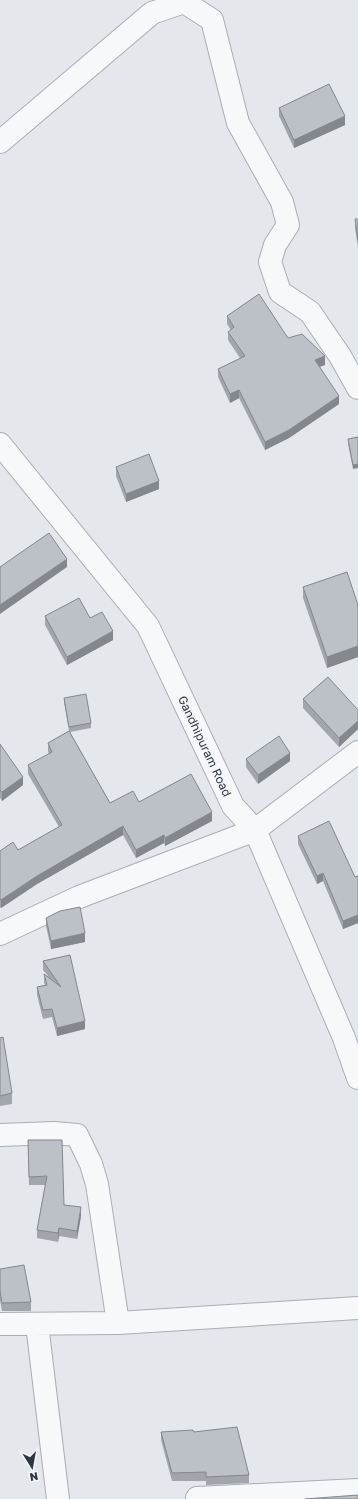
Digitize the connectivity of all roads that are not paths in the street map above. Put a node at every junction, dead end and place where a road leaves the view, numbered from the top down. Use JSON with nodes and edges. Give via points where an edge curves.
{"nodes":[{"id":1,"x":0,"y":142,"type":"edge"},
{"id":2,"x":358,"y":388,"type":"edge"},
{"id":3,"x":0,"y":444,"type":"edge"},
{"id":4,"x":358,"y":752,"type":"edge"},
{"id":5,"x":255,"y":830,"type":"junction"},
{"id":6,"x":0,"y":934,"type":"edge"},
{"id":7,"x":358,"y":1078,"type":"edge"},
{"id":8,"x":0,"y":1135,"type":"edge"},
{"id":9,"x":358,"y":1308,"type":"edge"},
{"id":10,"x":118,"y":1323,"type":"junction"},
{"id":11,"x":0,"y":1324,"type":"edge"},
{"id":12,"x":37,"y":1324,"type":"junction"},
{"id":13,"x":358,"y":1490,"type":"edge"},
{"id":14,"x":197,"y":1498,"type":"dead end"},
{"id":15,"x":58,"y":1499,"type":"edge"}],
"edges":[{"from":1,"to":2,"type":"street","via":[[152,14],[184,2],[212,20],[238,123],[282,202],[288,225],[275,245],[270,262],[280,292],[310,312]]},
{"from":3,"to":5,"type":"street","name":"Gandhipuram Road","via":[[148,626],[233,806]]},
{"from":4,"to":5,"type":"street"},
{"from":5,"to":6,"type":"street","via":[[79,897]]},
{"from":5,"to":7,"type":"street","name":"Gandhipuram Road","via":[[344,1038]]},
{"from":8,"to":10,"type":"street","via":[[54,1133],[77,1136],[91,1164],[97,1184]]},
{"from":9,"to":10,"type":"street"},
{"from":10,"to":12,"type":"street"},
{"from":11,"to":12,"type":"street"},
{"from":12,"to":15,"type":"street"},
{"from":13,"to":14,"type":"street"}]}
